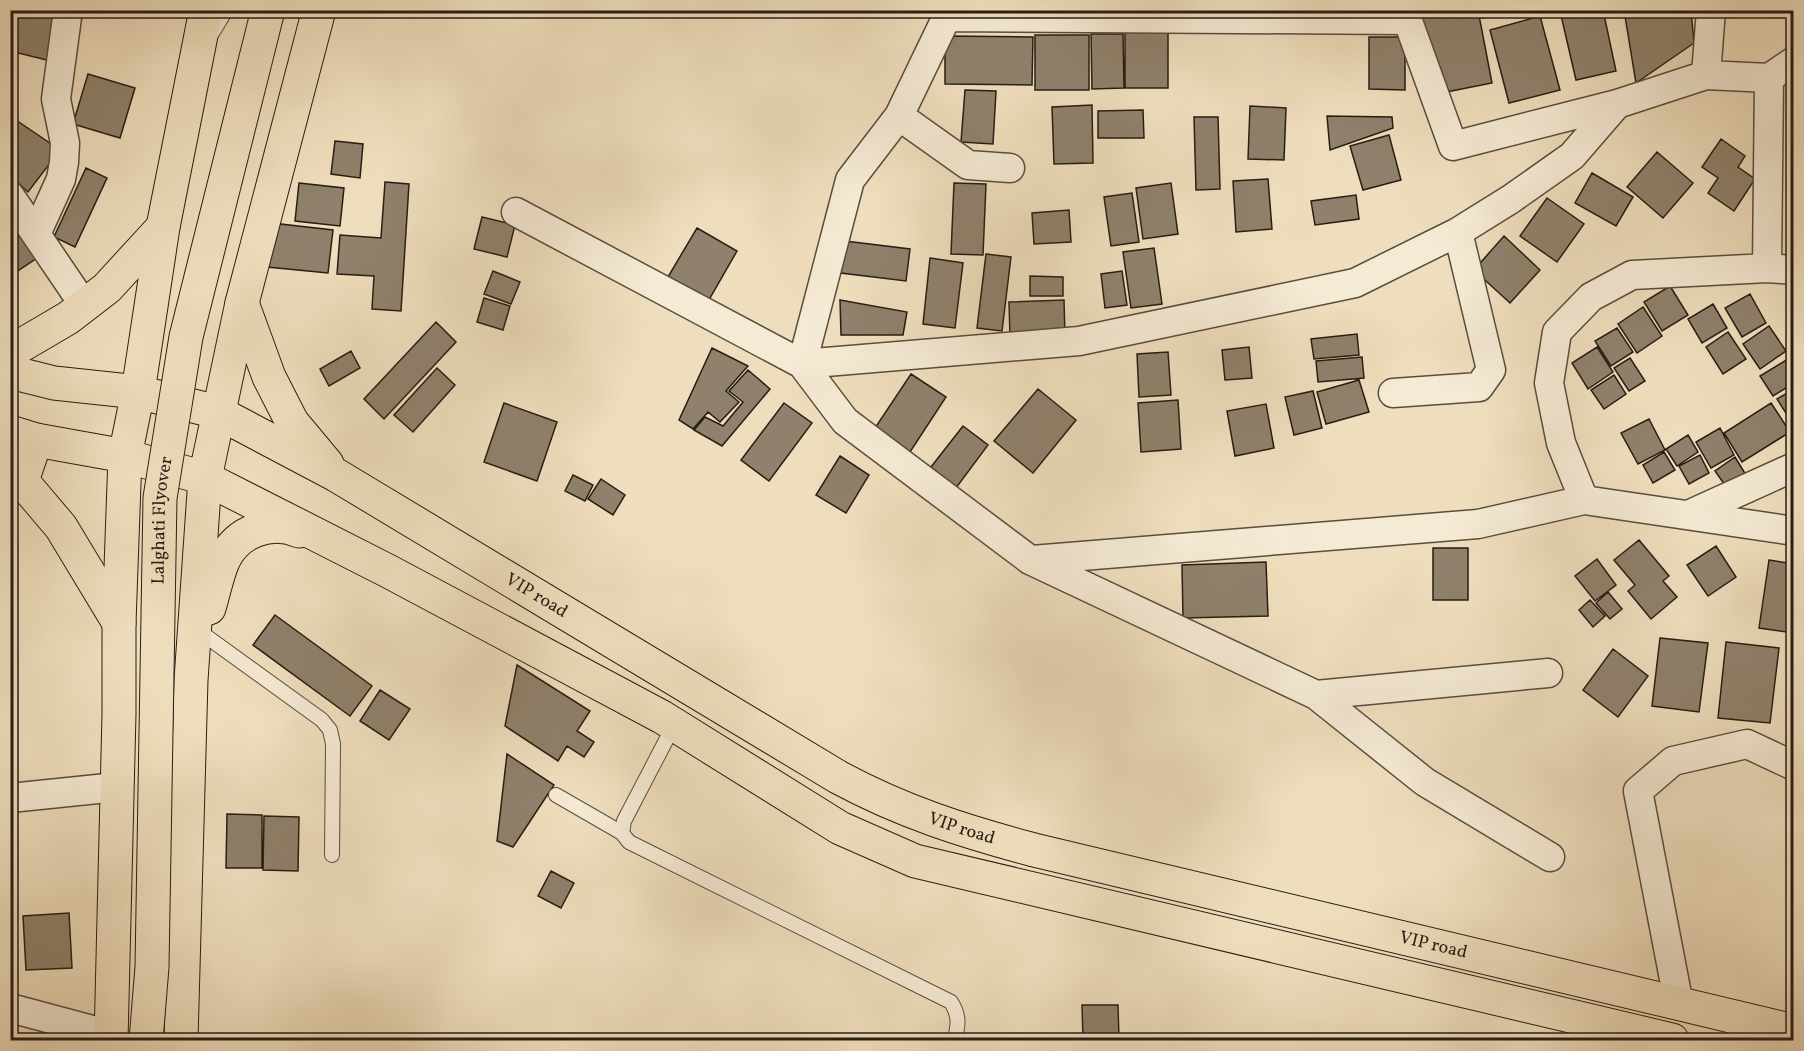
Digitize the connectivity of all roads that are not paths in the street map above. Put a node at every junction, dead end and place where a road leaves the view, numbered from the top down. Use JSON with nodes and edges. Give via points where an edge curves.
{"nodes":[{"id":1,"x":68,"y":10,"type":"edge"},
{"id":2,"x":206,"y":10,"type":"edge"},
{"id":3,"x":226,"y":10,"type":"edge"},
{"id":4,"x":268,"y":10,"type":"edge"},
{"id":5,"x":319,"y":10,"type":"edge"},
{"id":6,"x":1711,"y":10,"type":"edge"},
{"id":7,"x":948,"y":14,"type":"edge"},
{"id":8,"x":1404,"y":15,"type":"edge"},
{"id":9,"x":197,"y":58,"type":"junction"},
{"id":10,"x":1794,"y":61,"type":"edge"},
{"id":11,"x":1706,"y":75,"type":"junction"},
{"id":12,"x":1769,"y":78,"type":"junction"},
{"id":13,"x":1617,"y":104,"type":"junction"},
{"id":14,"x":899,"y":116,"type":"junction"},
{"id":15,"x":1010,"y":168,"type":"dead end"},
{"id":16,"x":10,"y":196,"type":"edge"},
{"id":17,"x":516,"y":212,"type":"dead end"},
{"id":18,"x":163,"y":227,"type":"junction"},
{"id":19,"x":37,"y":232,"type":"junction"},
{"id":20,"x":1458,"y":232,"type":"junction"},
{"id":21,"x":1780,"y":269,"type":"edge"},
{"id":22,"x":242,"y":303,"type":"junction"},
{"id":23,"x":84,"y":305,"type":"junction"},
{"id":24,"x":10,"y":352,"type":"edge"},
{"id":25,"x":802,"y":364,"type":"junction"},
{"id":26,"x":10,"y":372,"type":"edge"},
{"id":27,"x":138,"y":392,"type":"junction"},
{"id":28,"x":1393,"y":393,"type":"dead end"},
{"id":29,"x":217,"y":412,"type":"junction"},
{"id":30,"x":23,"y":436,"type":"edge"},
{"id":31,"x":125,"y":456,"type":"junction"},
{"id":32,"x":1794,"y":467,"type":"edge"},
{"id":33,"x":336,"y":475,"type":"junction"},
{"id":34,"x":205,"y":478,"type":"junction"},
{"id":35,"x":1584,"y":500,"type":"junction"},
{"id":36,"x":1688,"y":516,"type":"junction"},
{"id":37,"x":1794,"y":531,"type":"edge"},
{"id":38,"x":1030,"y":560,"type":"junction"},
{"id":39,"x":388,"y":571,"type":"junction"},
{"id":40,"x":118,"y":623,"type":"junction"},
{"id":41,"x":202,"y":634,"type":"junction"},
{"id":42,"x":1548,"y":673,"type":"dead end"},
{"id":43,"x":191,"y":680,"type":"junction"},
{"id":44,"x":1316,"y":695,"type":"junction"},
{"id":45,"x":675,"y":725,"type":"junction"},
{"id":46,"x":1794,"y":766,"type":"edge"},
{"id":47,"x":117,"y":787,"type":"junction"},
{"id":48,"x":556,"y":795,"type":"dead end"},
{"id":49,"x":10,"y":798,"type":"edge"},
{"id":50,"x":622,"y":833,"type":"junction"},
{"id":51,"x":332,"y":855,"type":"dead end"},
{"id":52,"x":1550,"y":857,"type":"dead end"},
{"id":53,"x":1679,"y":1005,"type":"junction"},
{"id":54,"x":10,"y":1008,"type":"edge"},
{"id":55,"x":1794,"y":1031,"type":"edge"},
{"id":56,"x":111,"y":1038,"type":"edge"},
{"id":57,"x":146,"y":1041,"type":"edge"},
{"id":58,"x":181,"y":1041,"type":"edge"},
{"id":59,"x":955,"y":1041,"type":"edge"},
{"id":60,"x":1672,"y":1041,"type":"edge"}],
"edges":[{"from":1,"to":19,"type":"street","via":[[56,99],[65,143],[64,162],[61,179]]},
{"from":2,"to":9,"type":"main road"},
{"from":3,"to":9,"type":"lane"},
{"from":4,"to":57,"type":"main road","name":"Lalghati Flyover","bridge":true,"via":[[186,337],[160,498],[152,967]]},
{"from":5,"to":22,"type":"main road"},
{"from":6,"to":11,"type":"street"},
{"from":7,"to":8,"type":"street"},
{"from":7,"to":14,"type":"street"},
{"from":8,"to":13,"type":"street","via":[[1453,146]]},
{"from":9,"to":18,"type":"main road"},
{"from":10,"to":12,"type":"street"},
{"from":11,"to":12,"type":"street"},
{"from":11,"to":13,"type":"street"},
{"from":12,"to":21,"type":"street"},
{"from":13,"to":20,"type":"street","via":[[1572,156]]},
{"from":14,"to":15,"type":"street","via":[[968,165]]},
{"from":14,"to":25,"type":"street","via":[[850,180]]},
{"from":16,"to":19,"type":"street"},
{"from":17,"to":25,"type":"street"},
{"from":18,"to":23,"type":"main road","via":[[107,288]]},
{"from":18,"to":27,"type":"main road"},
{"from":19,"to":23,"type":"street"},
{"from":20,"to":25,"type":"street","via":[[1355,283],[1079,341]]},
{"from":20,"to":28,"type":"street","via":[[1491,370],[1479,387]]},
{"from":21,"to":35,"type":"street","via":[[1632,275],[1591,297],[1557,332],[1549,383],[1561,443]]},
{"from":22,"to":29,"type":"main road"},
{"from":22,"to":33,"type":"main road","via":[[269,377],[292,422]]},
{"from":23,"to":24,"type":"main road"},
{"from":25,"to":38,"type":"street","via":[[845,421]]},
{"from":26,"to":27,"type":"main road","name":"VIP road","via":[[54,383]]},
{"from":27,"to":29,"type":"main road","name":"VIP road"},
{"from":27,"to":31,"type":"main road"},
{"from":29,"to":33,"type":"main road","name":"VIP road"},
{"from":29,"to":34,"type":"main road"},
{"from":30,"to":31,"type":"main road","name":"VIP road"},
{"from":30,"to":40,"type":"main road","via":[[22,481],[61,526]]},
{"from":31,"to":34,"type":"main road","name":"VIP road"},
{"from":31,"to":40,"type":"main road"},
{"from":32,"to":36,"type":"street"},
{"from":33,"to":53,"type":"main road","name":"VIP road","via":[[883,801],[967,832],[1034,850]]},
{"from":34,"to":39,"type":"main road","name":"VIP road"},
{"from":34,"to":43,"type":"main road"},
{"from":35,"to":36,"type":"street"},
{"from":35,"to":38,"type":"street","via":[[1478,524]]},
{"from":36,"to":37,"type":"street"},
{"from":38,"to":44,"type":"street"},
{"from":39,"to":41,"type":"main road","via":[[285,525],[267,526],[250,532],[224,558]]},
{"from":39,"to":45,"type":"main road","name":"VIP road"},
{"from":40,"to":47,"type":"main road"},
{"from":41,"to":43,"type":"main road"},
{"from":41,"to":51,"type":"lane","via":[[322,720],[330,730]]},
{"from":42,"to":44,"type":"street"},
{"from":43,"to":58,"type":"main road"},
{"from":44,"to":52,"type":"street","via":[[1425,782]]},
{"from":45,"to":50,"type":"lane","via":[[624,820]]},
{"from":45,"to":60,"type":"main road","name":"VIP road","via":[[840,828],[915,861]]},
{"from":46,"to":53,"type":"street","via":[[1747,744],[1673,761],[1638,791]]},
{"from":47,"to":49,"type":"street"},
{"from":47,"to":56,"type":"main road"},
{"from":48,"to":50,"type":"lane"},
{"from":50,"to":59,"type":"lane","via":[[629,842],[951,1002],[957,1012]]},
{"from":53,"to":55,"type":"main road","name":"VIP road"},
{"from":54,"to":56,"type":"street"}]}
